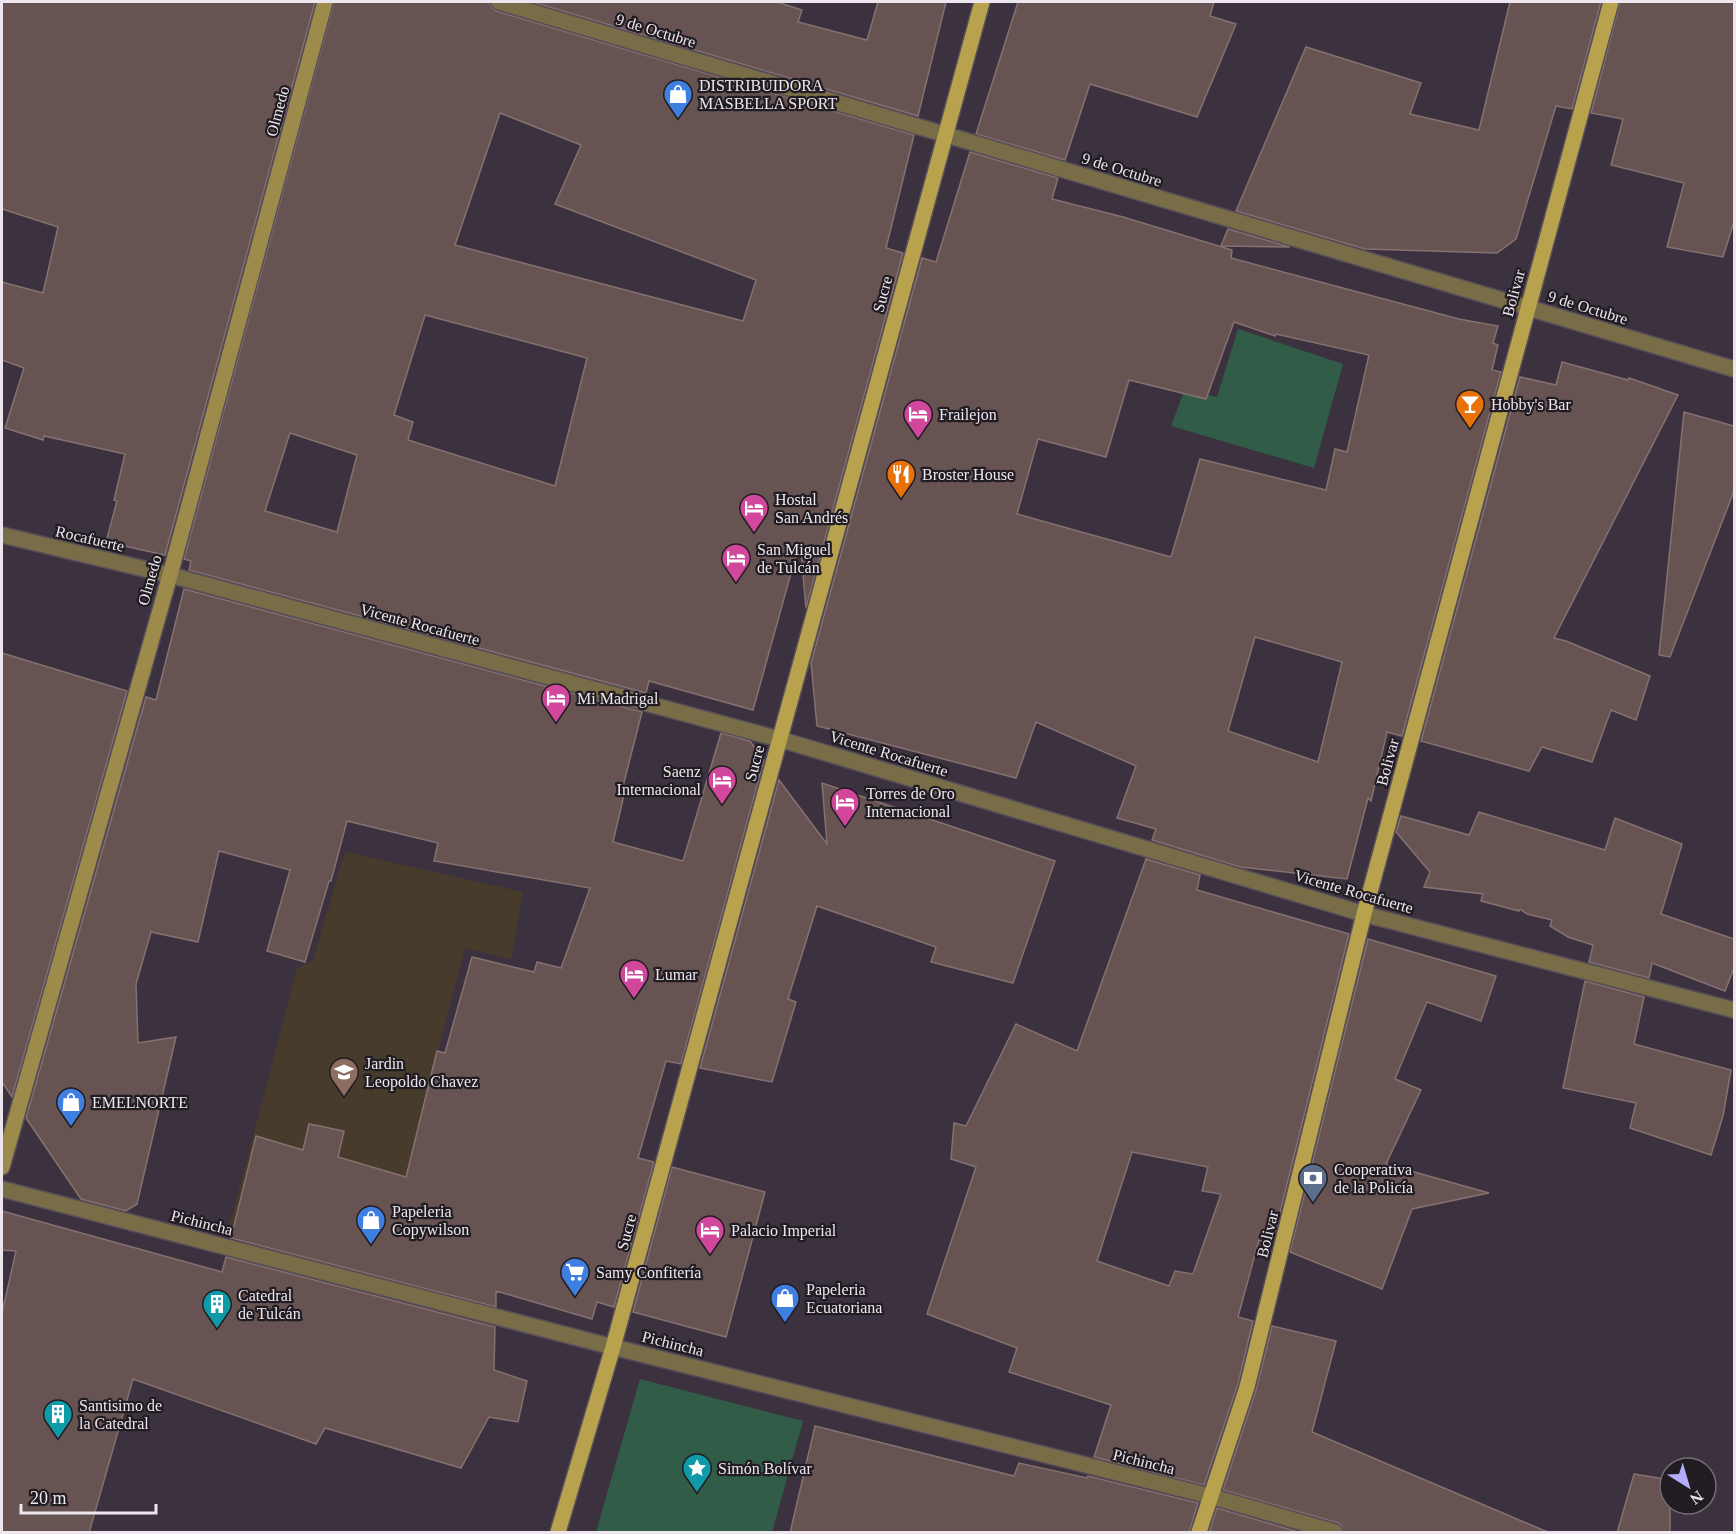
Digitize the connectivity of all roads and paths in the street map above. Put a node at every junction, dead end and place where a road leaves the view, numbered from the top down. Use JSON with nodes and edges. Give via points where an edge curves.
{"nodes":[{"id":1,"x":325,"y":2,"type":"edge"},
{"id":2,"x":499,"y":2,"type":"edge"},
{"id":3,"x":982,"y":2,"type":"edge"},
{"id":4,"x":1611,"y":2,"type":"edge"},
{"id":5,"x":944,"y":135,"type":"junction"},
{"id":6,"x":1528,"y":308,"type":"junction"},
{"id":7,"x":1734,"y":369,"type":"edge"},
{"id":8,"x":2,"y":535,"type":"edge"},
{"id":9,"x":170,"y":575,"type":"junction"},
{"id":10,"x":779,"y":739,"type":"junction"},
{"id":11,"x":1364,"y":914,"type":"junction"},
{"id":12,"x":1734,"y":1010,"type":"edge"},
{"id":13,"x":2,"y":1167,"type":"edge"},
{"id":14,"x":2,"y":1189,"type":"edge"},
{"id":15,"x":613,"y":1347,"type":"junction"},
{"id":16,"x":1210,"y":1496,"type":"junction"},
{"id":17,"x":558,"y":1533,"type":"edge"},
{"id":18,"x":1199,"y":1533,"type":"edge"},
{"id":19,"x":1335,"y":1533,"type":"edge"}],
"edges":[{"from":1,"to":9,"type":"street","name":"Olmedo"},
{"from":2,"to":5,"type":"street","name":"9 de Octubre"},
{"from":3,"to":5,"type":"main road","name":"Sucre"},
{"from":4,"to":6,"type":"main road","name":"Bolivar"},
{"from":5,"to":6,"type":"street","name":"9 de Octubre"},
{"from":5,"to":10,"type":"main road","name":"Sucre"},
{"from":6,"to":7,"type":"street","name":"9 de Octubre"},
{"from":6,"to":11,"type":"main road","name":"Bolivar"},
{"from":8,"to":9,"type":"street","name":"Rocafuerte"},
{"from":9,"to":10,"type":"street","name":"Vicente Rocafuerte"},
{"from":9,"to":13,"type":"street","name":"Olmedo"},
{"from":10,"to":11,"type":"street","name":"Vicente Rocafuerte"},
{"from":10,"to":15,"type":"main road","name":"Sucre"},
{"from":11,"to":12,"type":"street","name":"Vicente Rocafuerte"},
{"from":11,"to":16,"type":"main road","name":"Bolivar","via":[[1248,1387]]},
{"from":14,"to":15,"type":"street","name":"Pichincha"},
{"from":15,"to":16,"type":"street","name":"Pichincha"},
{"from":15,"to":17,"type":"main road","name":"Sucre"},
{"from":16,"to":18,"type":"main road","name":"Bolivar"},
{"from":16,"to":19,"type":"street","name":"Pichincha"}]}
